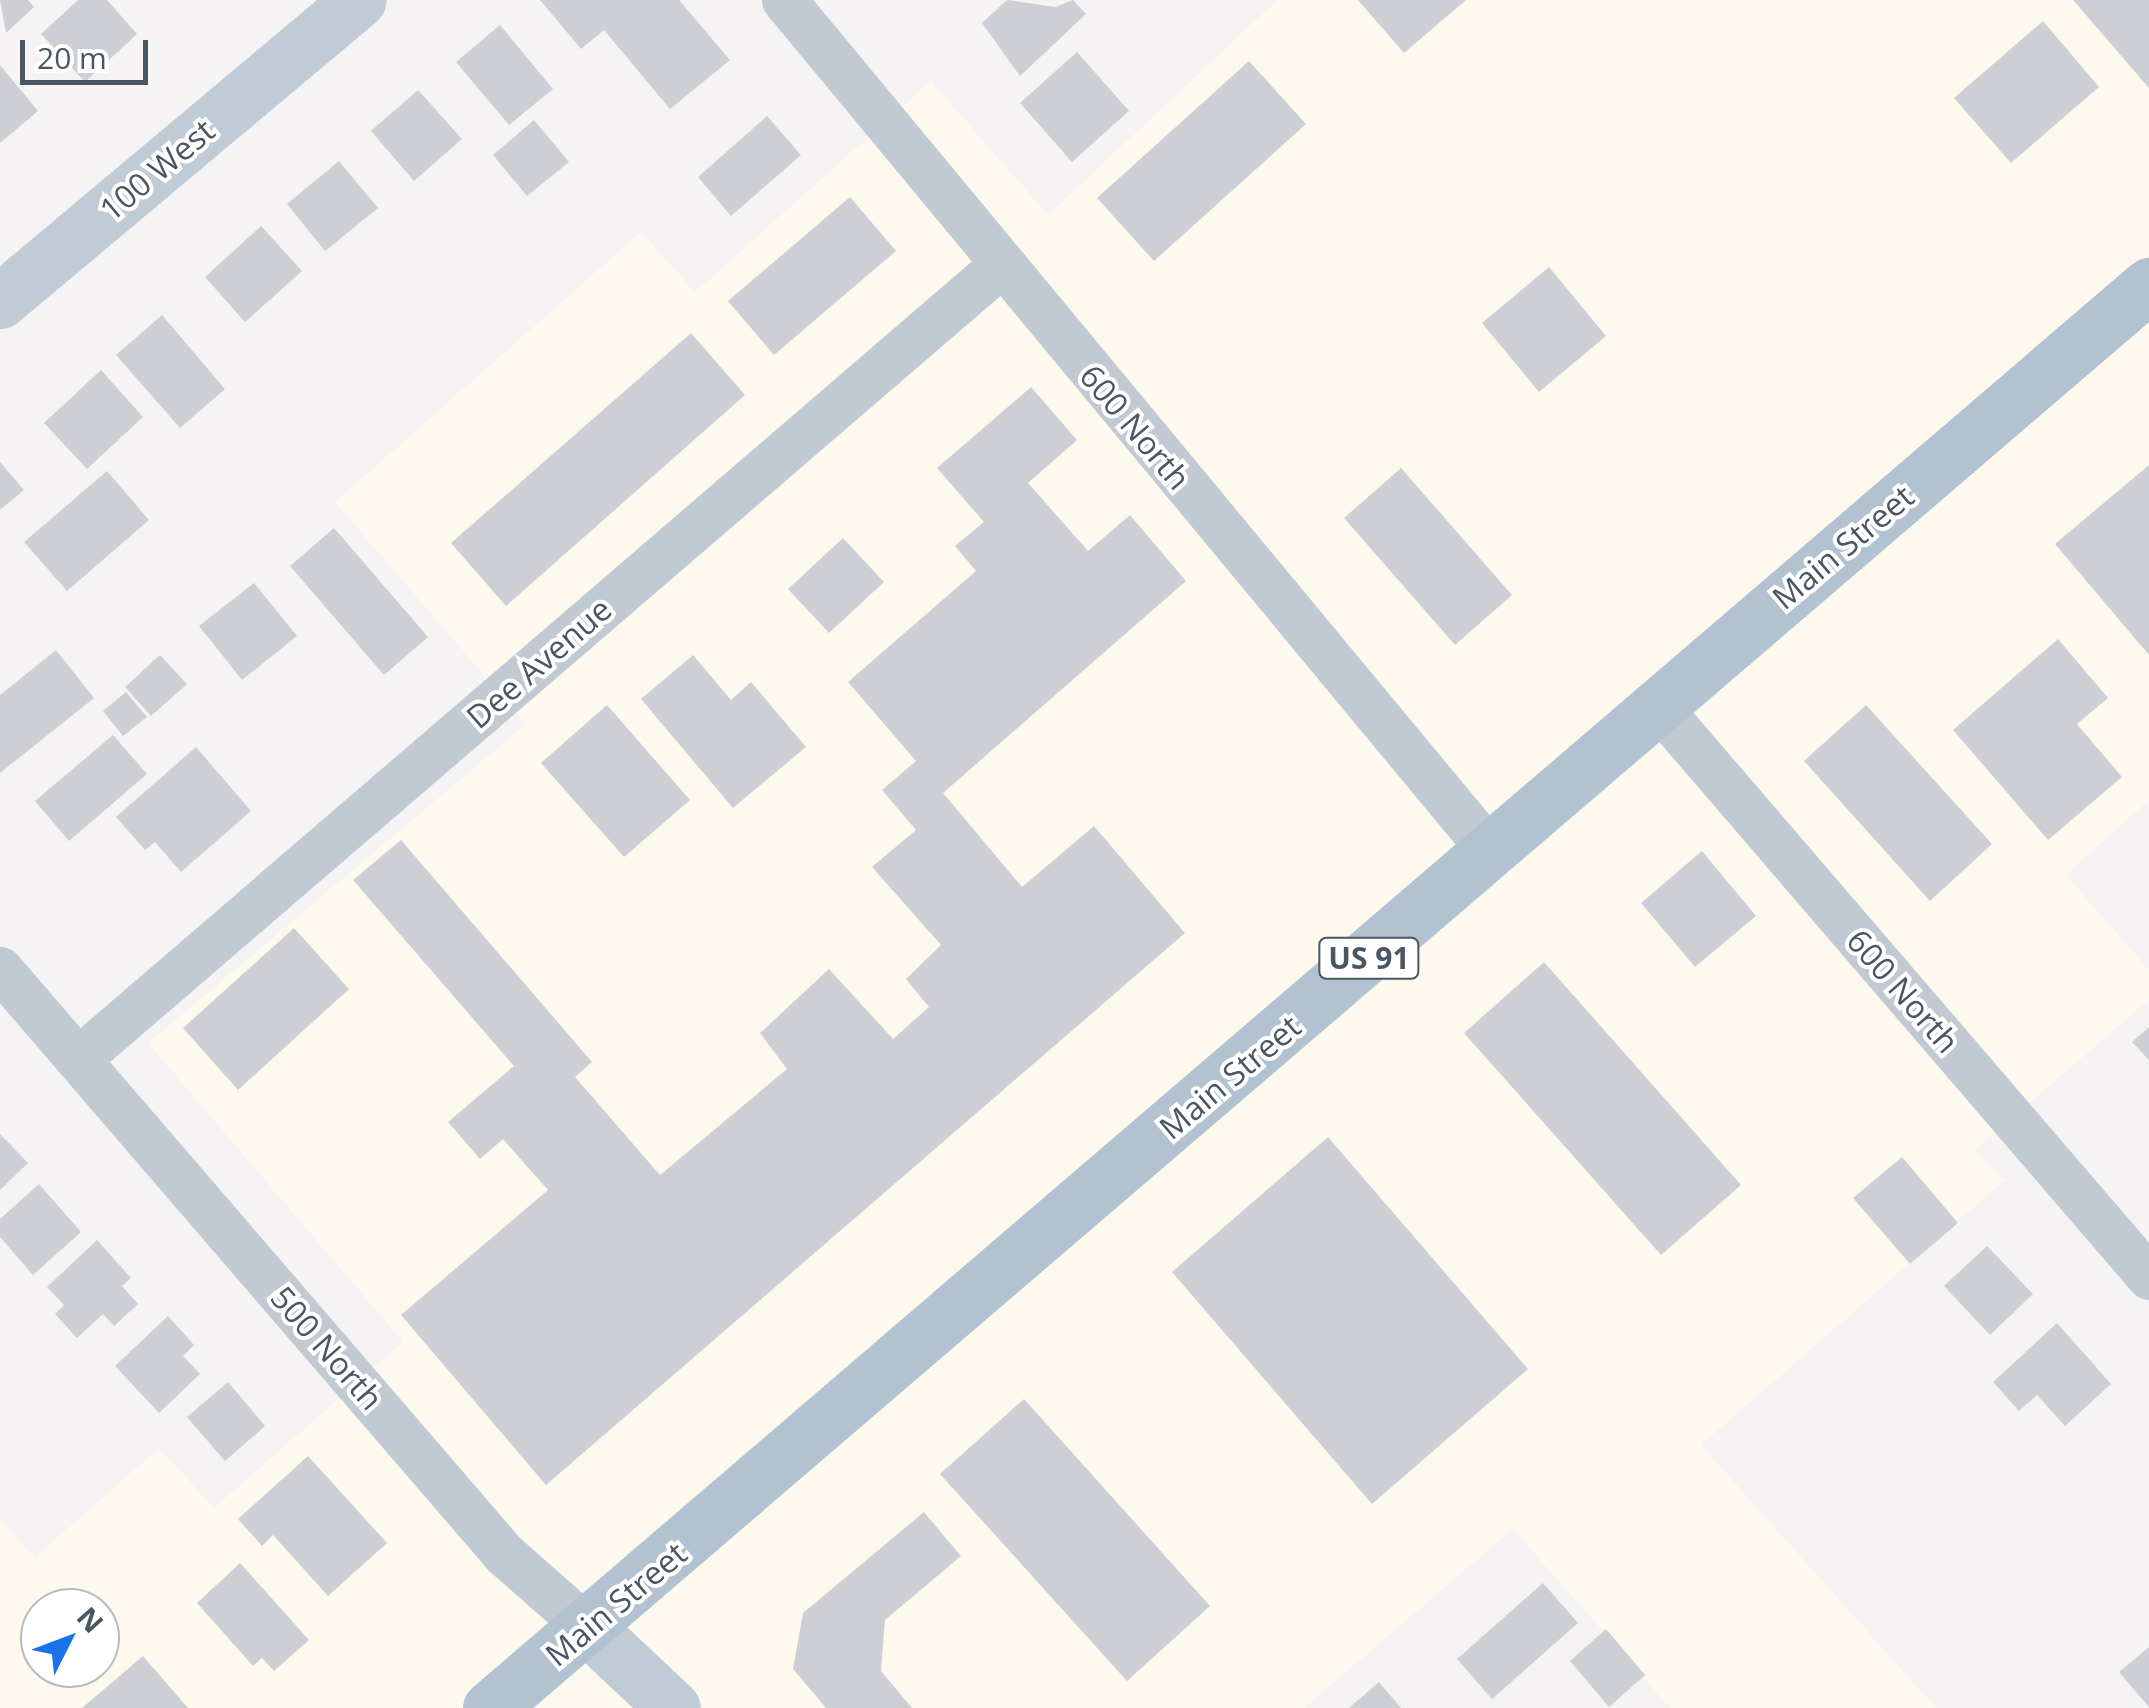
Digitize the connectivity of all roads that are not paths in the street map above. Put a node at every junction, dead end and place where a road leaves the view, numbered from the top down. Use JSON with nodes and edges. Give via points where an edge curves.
{"nodes":[{"id":1,"x":359,"y":0,"type":"edge"},
{"id":2,"x":784,"y":0,"type":"edge"},
{"id":3,"x":1000,"y":266,"type":"junction"},
{"id":4,"x":2149,"y":285,"type":"edge"},
{"id":5,"x":0,"y":301,"type":"edge"},
{"id":6,"x":1658,"y":706,"type":"junction"},
{"id":7,"x":1490,"y":851,"type":"junction"},
{"id":8,"x":0,"y":970,"type":"edge"},
{"id":9,"x":78,"y":1060,"type":"junction"},
{"id":10,"x":2149,"y":1277,"type":"edge"},
{"id":11,"x":588,"y":1629,"type":"junction"},
{"id":12,"x":490,"y":1708,"type":"edge"},
{"id":13,"x":673,"y":1708,"type":"edge"}],
"edges":[{"from":1,"to":5,"type":"street","name":"100 West"},
{"from":2,"to":3,"type":"street","name":"600 North"},
{"from":3,"to":7,"type":"street","name":"600 North"},
{"from":3,"to":9,"type":"street","name":"Dee Avenue"},
{"from":4,"to":6,"type":"main road","name":"Main Street","number":"US 91"},
{"from":6,"to":7,"type":"main road","name":"Main Street","number":"US 91"},
{"from":6,"to":10,"type":"street","name":"600 North"},
{"from":7,"to":11,"type":"main road","name":"Main Street","number":"US 91"},
{"from":8,"to":9,"type":"street","name":"500 North"},
{"from":9,"to":11,"type":"street","name":"500 North","via":[[504,1554]]},
{"from":11,"to":12,"type":"main road","name":"Main Street","number":"US 91"},
{"from":11,"to":13,"type":"street","name":"500 North"}]}
